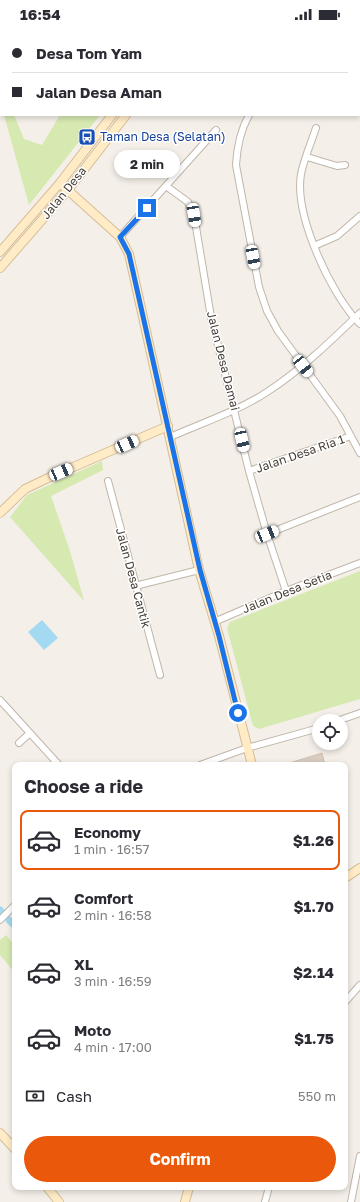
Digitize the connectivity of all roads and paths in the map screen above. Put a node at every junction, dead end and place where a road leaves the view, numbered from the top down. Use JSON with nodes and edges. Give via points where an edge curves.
{"nodes":[{"id":1,"x":111,"y":116,"type":"edge"},
{"id":2,"x":125,"y":116,"type":"edge"},
{"id":3,"x":248,"y":116,"type":"edge"},
{"id":4,"x":316,"y":128,"type":"dead end"},
{"id":5,"x":216,"y":130,"type":"dead end"},
{"id":6,"x":307,"y":157,"type":"junction"},
{"id":7,"x":345,"y":165,"type":"dead end"},
{"id":8,"x":60,"y":183,"type":"junction"},
{"id":9,"x":166,"y":186,"type":"junction"},
{"id":10,"x":68,"y":190,"type":"junction"},
{"id":11,"x":360,"y":216,"type":"edge"},
{"id":12,"x":120,"y":237,"type":"junction"},
{"id":13,"x":314,"y":246,"type":"junction"},
{"id":14,"x":0,"y":252,"type":"edge"},
{"id":15,"x":0,"y":268,"type":"edge"},
{"id":16,"x":360,"y":313,"type":"edge"},
{"id":17,"x":354,"y":318,"type":"junction"},
{"id":18,"x":360,"y":324,"type":"edge"},
{"id":19,"x":303,"y":366,"type":"junction"},
{"id":20,"x":234,"y":409,"type":"junction"},
{"id":21,"x":168,"y":426,"type":"junction"},
{"id":22,"x":170,"y":436,"type":"junction"},
{"id":23,"x":351,"y":436,"type":"junction"},
{"id":24,"x":360,"y":452,"type":"edge"},
{"id":25,"x":249,"y":471,"type":"junction"},
{"id":26,"x":108,"y":481,"type":"dead end"},
{"id":27,"x":360,"y":497,"type":"edge"},
{"id":28,"x":0,"y":513,"type":"edge"},
{"id":29,"x":267,"y":534,"type":"junction"},
{"id":30,"x":360,"y":563,"type":"edge"},
{"id":31,"x":200,"y":570,"type":"junction"},
{"id":32,"x":135,"y":586,"type":"junction"},
{"id":33,"x":286,"y":591,"type":"junction"},
{"id":34,"x":214,"y":622,"type":"junction"},
{"id":35,"x":160,"y":675,"type":"dead end"},
{"id":36,"x":0,"y":700,"type":"edge"},
{"id":37,"x":360,"y":714,"type":"edge"},
{"id":38,"x":348,"y":718,"type":"edge"},
{"id":39,"x":312,"y":730,"type":"edge"},
{"id":40,"x":30,"y":733,"type":"junction"},
{"id":41,"x":19,"y":743,"type":"dead end"},
{"id":42,"x":246,"y":748,"type":"junction"},
{"id":43,"x":56,"y":762,"type":"edge"},
{"id":44,"x":208,"y":762,"type":"edge"},
{"id":45,"x":251,"y":762,"type":"edge"},
{"id":46,"x":360,"y":868,"type":"edge"},
{"id":47,"x":348,"y":876,"type":"edge"},
{"id":48,"x":12,"y":908,"type":"edge"},
{"id":49,"x":0,"y":920,"type":"edge"},
{"id":50,"x":360,"y":985,"type":"edge"},
{"id":51,"x":348,"y":999,"type":"edge"},
{"id":52,"x":0,"y":1133,"type":"edge"},
{"id":53,"x":12,"y":1146,"type":"edge"},
{"id":54,"x":360,"y":1156,"type":"edge"},
{"id":55,"x":49,"y":1190,"type":"edge"},
{"id":56,"x":188,"y":1190,"type":"edge"},
{"id":57,"x":268,"y":1190,"type":"edge"},
{"id":58,"x":59,"y":1202,"type":"edge"},
{"id":59,"x":186,"y":1202,"type":"edge"},
{"id":60,"x":265,"y":1202,"type":"edge"},
{"id":61,"x":351,"y":1202,"type":"edge"}],
"edges":[{"from":1,"to":8,"type":"street","name":"Jalan Desa"},
{"from":2,"to":10,"type":"street","name":"Jalan Desa"},
{"from":3,"to":19,"type":"street","via":[[237,147],[236,165],[259,287],[267,311],[278,331]]},
{"from":4,"to":6,"type":"street"},
{"from":5,"to":9,"type":"street"},
{"from":6,"to":7,"type":"street","via":[[337,166]]},
{"from":6,"to":13,"type":"street","via":[[302,174],[302,209]]},
{"from":8,"to":10,"type":"street"},
{"from":8,"to":14,"type":"street","name":"Jalan Desa"},
{"from":9,"to":12,"type":"street"},
{"from":9,"to":20,"type":"street","name":"Jalan Desa Damai","via":[[188,202],[194,215],[211,317]]},
{"from":10,"to":12,"type":"street"},
{"from":10,"to":15,"type":"street","name":"Jalan Desa"},
{"from":11,"to":13,"type":"street","via":[[337,236]]},
{"from":12,"to":21,"type":"street","via":[[129,254]]},
{"from":13,"to":17,"type":"street","via":[[332,285]]},
{"from":16,"to":17,"type":"street"},
{"from":17,"to":18,"type":"street"},
{"from":17,"to":19,"type":"street"},
{"from":19,"to":20,"type":"street","via":[[267,393]]},
{"from":19,"to":23,"type":"street","via":[[340,416]]},
{"from":20,"to":22,"type":"street"},
{"from":20,"to":25,"type":"street","name":"Jalan Desa Damai"},
{"from":21,"to":22,"type":"street"},
{"from":21,"to":28,"type":"street","via":[[25,489]]},
{"from":22,"to":31,"type":"street"},
{"from":23,"to":24,"type":"street"},
{"from":23,"to":25,"type":"street","name":"Jalan Desa Ria 1"},
{"from":25,"to":29,"type":"street","name":"Jalan Desa Damai"},
{"from":26,"to":32,"type":"street","name":"Jalan Desa Cantik"},
{"from":27,"to":29,"type":"street"},
{"from":29,"to":33,"type":"street","name":"Jalan Desa Damai"},
{"from":30,"to":33,"type":"street","name":"Jalan Desa Setia"},
{"from":31,"to":32,"type":"street"},
{"from":31,"to":34,"type":"street"},
{"from":32,"to":35,"type":"street","name":"Jalan Desa Cantik"},
{"from":33,"to":34,"type":"street","name":"Jalan Desa Setia"},
{"from":34,"to":42,"type":"street"},
{"from":36,"to":40,"type":"street"},
{"from":37,"to":38,"type":"street"},
{"from":39,"to":42,"type":"street"},
{"from":40,"to":41,"type":"street"},
{"from":40,"to":43,"type":"street"},
{"from":42,"to":44,"type":"street"},
{"from":42,"to":45,"type":"street"},
{"from":46,"to":47,"type":"street"},
{"from":48,"to":49,"type":"street"},
{"from":50,"to":51,"type":"street"},
{"from":52,"to":53,"type":"street"},
{"from":54,"to":61,"type":"street"},
{"from":55,"to":58,"type":"street"},
{"from":56,"to":59,"type":"street"},
{"from":57,"to":60,"type":"street"}]}
